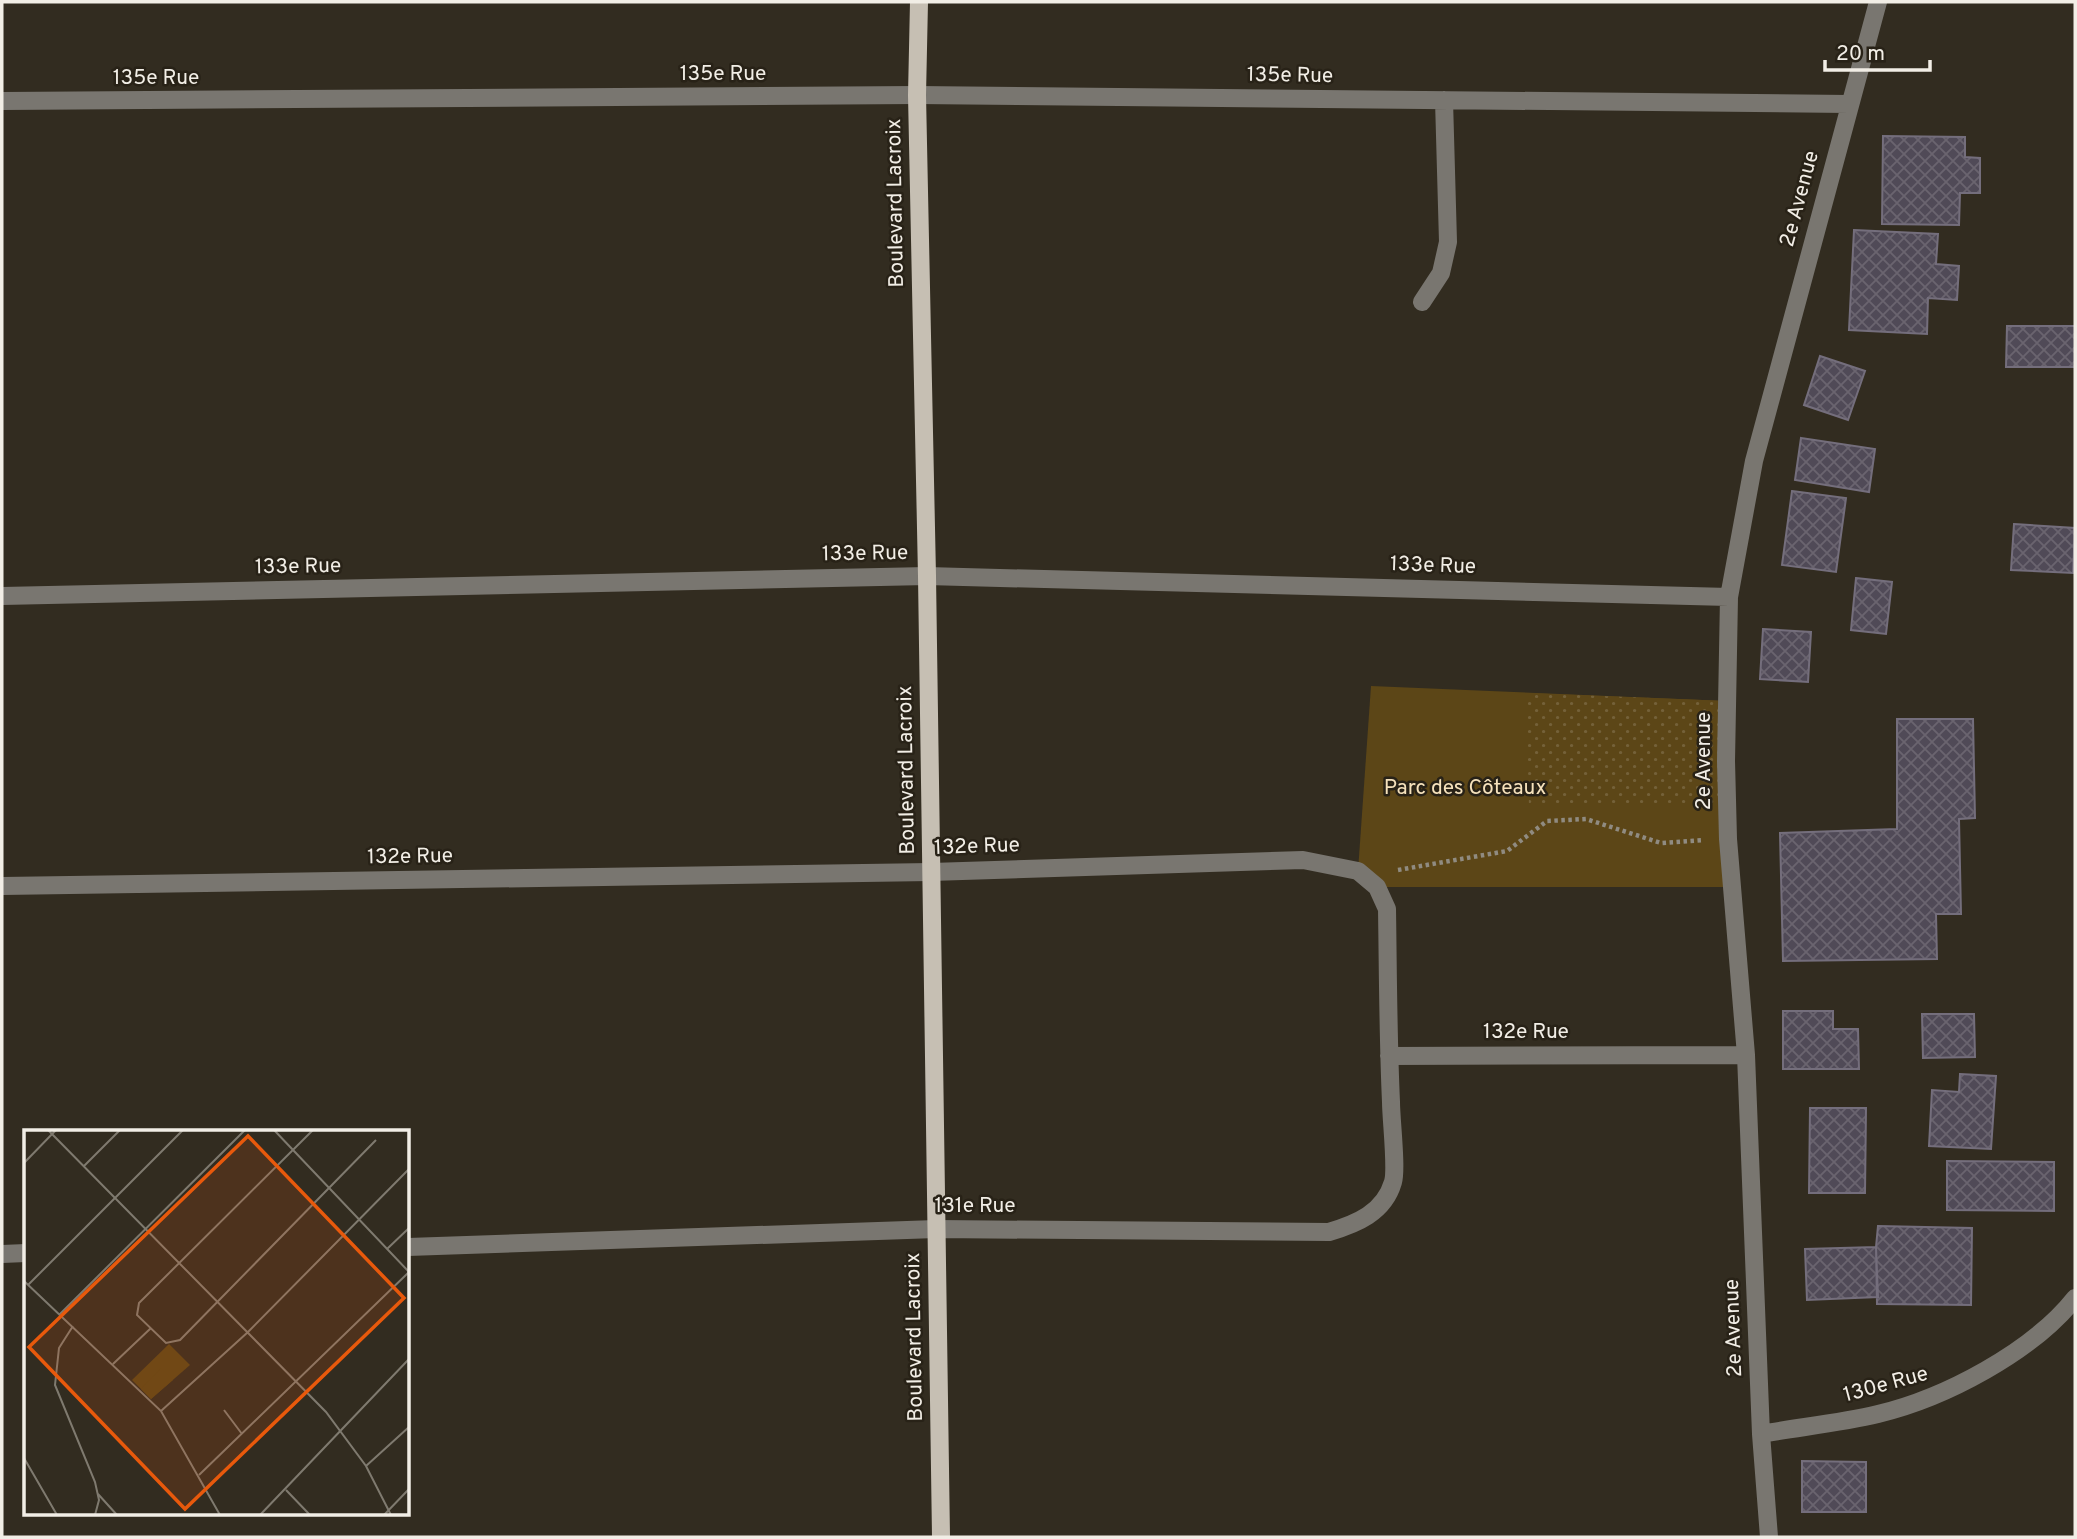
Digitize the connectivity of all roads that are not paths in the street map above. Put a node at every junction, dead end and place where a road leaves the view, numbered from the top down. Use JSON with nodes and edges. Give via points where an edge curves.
{"nodes":[{"id":1,"x":919,"y":2,"type":"edge"},
{"id":2,"x":1878,"y":2,"type":"edge"},
{"id":3,"x":917,"y":95,"type":"junction"},
{"id":4,"x":1444,"y":100,"type":"junction"},
{"id":5,"x":2,"y":102,"type":"edge"},
{"id":6,"x":1849,"y":104,"type":"junction"},
{"id":7,"x":1422,"y":302,"type":"dead end"},
{"id":8,"x":927,"y":576,"type":"junction"},
{"id":9,"x":2,"y":596,"type":"edge"},
{"id":10,"x":1729,"y":597,"type":"junction"},
{"id":11,"x":932,"y":872,"type":"junction"},
{"id":12,"x":2,"y":886,"type":"edge"},
{"id":13,"x":1746,"y":1055,"type":"junction"},
{"id":14,"x":1389,"y":1056,"type":"junction"},
{"id":15,"x":936,"y":1229,"type":"junction"},
{"id":16,"x":410,"y":1247,"type":"edge"},
{"id":17,"x":24,"y":1253,"type":"edge"},
{"id":18,"x":2,"y":1254,"type":"edge"},
{"id":19,"x":2075,"y":1298,"type":"edge"},
{"id":20,"x":1761,"y":1434,"type":"junction"},
{"id":21,"x":941,"y":1537,"type":"edge"},
{"id":22,"x":1769,"y":1537,"type":"edge"}],
"edges":[{"from":1,"to":3,"type":"main road","name":"Boulevard Lacroix"},
{"from":2,"to":6,"type":"street","name":"2e Avenue"},
{"from":3,"to":4,"type":"street","name":"135e Rue"},
{"from":3,"to":5,"type":"street","name":"135e Rue"},
{"from":3,"to":8,"type":"main road","name":"Boulevard Lacroix"},
{"from":4,"to":6,"type":"street","name":"135e Rue"},
{"from":4,"to":7,"type":"street","via":[[1448,242],[1441,273]]},
{"from":6,"to":10,"type":"street","name":"2e Avenue","via":[[1754,461]]},
{"from":8,"to":9,"type":"street","name":"133e Rue"},
{"from":8,"to":10,"type":"street","name":"133e Rue"},
{"from":8,"to":11,"type":"main road","name":"Boulevard Lacroix"},
{"from":10,"to":13,"type":"street","name":"2e Avenue","via":[[1728,839]]},
{"from":11,"to":12,"type":"street","name":"132e Rue"},
{"from":11,"to":14,"type":"street","name":"132e Rue","via":[[1303,860],[1359,872],[1377,887],[1387,909]]},
{"from":11,"to":15,"type":"main road","name":"Boulevard Lacroix"},
{"from":13,"to":14,"type":"street","name":"132e Rue"},
{"from":13,"to":20,"type":"street","name":"2e Avenue"},
{"from":14,"to":15,"type":"street","name":"131e Rue","via":[[1394,1181],[1370,1217],[1350,1226],[1329,1232]]},
{"from":15,"to":16,"type":"street","name":"131e Rue"},
{"from":15,"to":21,"type":"main road","name":"Boulevard Lacroix"},
{"from":17,"to":18,"type":"street"},
{"from":19,"to":20,"type":"street","name":"130e Rue","via":[[2018,1351],[1938,1396],[1878,1414]]},
{"from":20,"to":22,"type":"street","name":"2e Avenue"}]}
